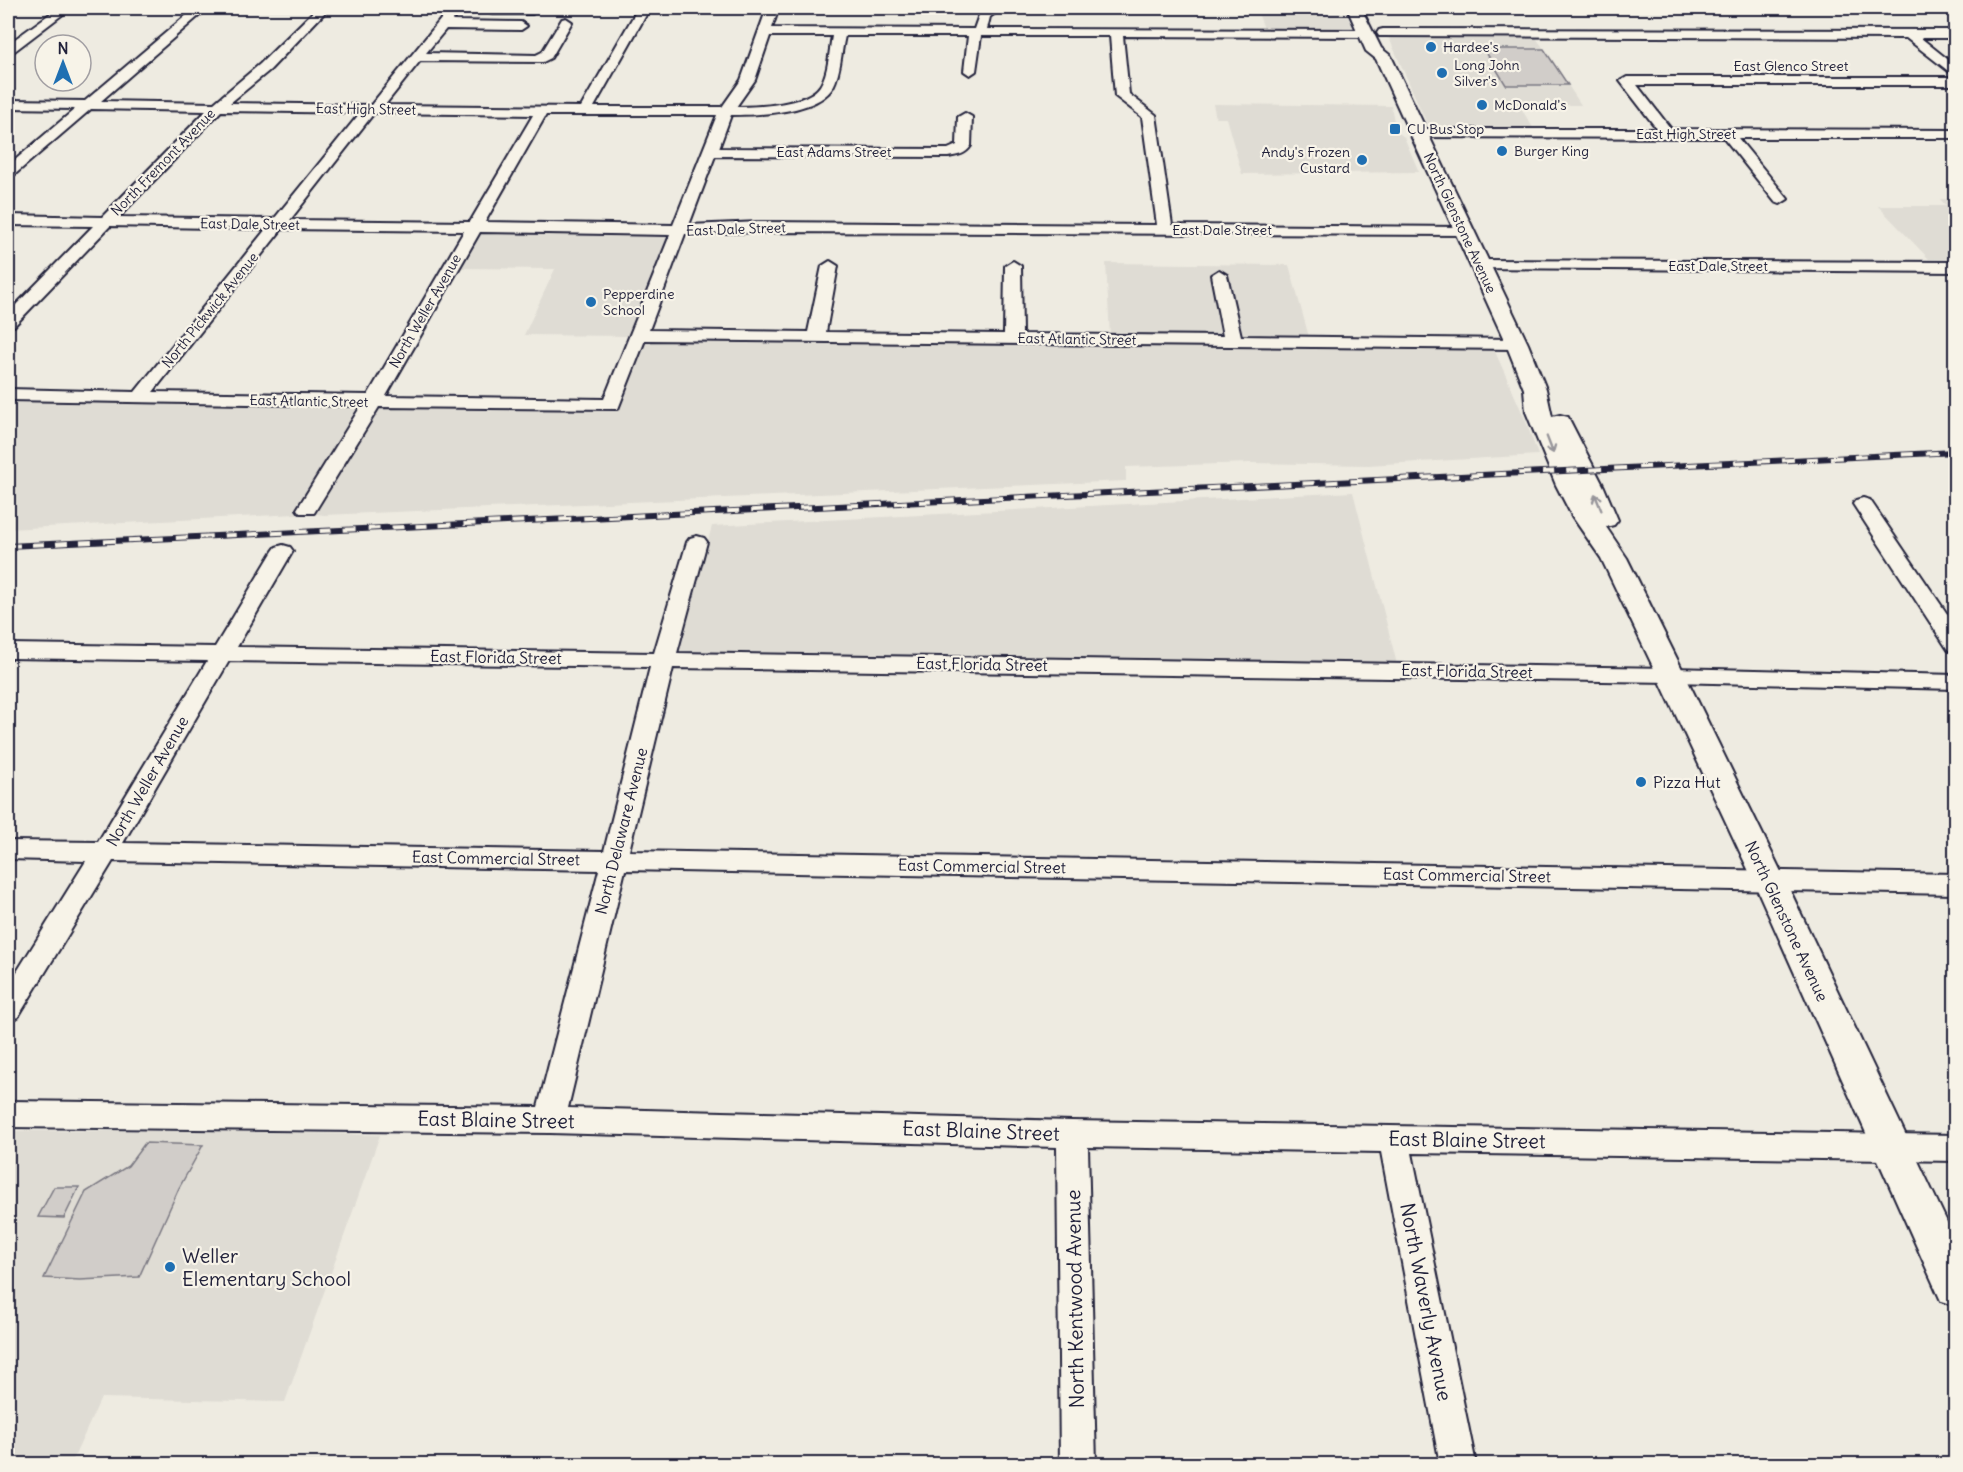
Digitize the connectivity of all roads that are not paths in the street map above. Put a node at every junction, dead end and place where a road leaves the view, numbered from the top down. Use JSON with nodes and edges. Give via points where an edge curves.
{"nodes":[{"id":1,"x":65,"y":8,"type":"edge"},
{"id":2,"x":202,"y":8,"type":"edge"},
{"id":3,"x":323,"y":8,"type":"edge"},
{"id":4,"x":644,"y":8,"type":"edge"},
{"id":5,"x":774,"y":8,"type":"edge"},
{"id":6,"x":996,"y":8,"type":"edge"},
{"id":7,"x":462,"y":9,"type":"edge"},
{"id":8,"x":533,"y":9,"type":"edge"},
{"id":9,"x":1354,"y":9,"type":"edge"},
{"id":10,"x":1375,"y":16,"type":"dead end"},
{"id":11,"x":566,"y":22,"type":"dead end"},
{"id":12,"x":442,"y":25,"type":"junction"},
{"id":13,"x":521,"y":26,"type":"junction"},
{"id":14,"x":765,"y":32,"type":"junction"},
{"id":15,"x":839,"y":33,"type":"junction"},
{"id":16,"x":977,"y":33,"type":"junction"},
{"id":17,"x":1116,"y":33,"type":"junction"},
{"id":18,"x":1366,"y":33,"type":"junction"},
{"id":19,"x":1383,"y":33,"type":"junction"},
{"id":20,"x":1909,"y":34,"type":"junction"},
{"id":21,"x":1956,"y":34,"type":"edge"},
{"id":22,"x":429,"y":42,"type":"junction"},
{"id":23,"x":450,"y":42,"type":"dead end"},
{"id":24,"x":510,"y":42,"type":"dead end"},
{"id":25,"x":8,"y":50,"type":"edge"},
{"id":26,"x":1387,"y":54,"type":"junction"},
{"id":27,"x":417,"y":57,"type":"junction"},
{"id":28,"x":970,"y":70,"type":"dead end"},
{"id":29,"x":1956,"y":73,"type":"edge"},
{"id":30,"x":1956,"y":81,"type":"edge"},
{"id":31,"x":8,"y":104,"type":"edge"},
{"id":32,"x":88,"y":105,"type":"junction"},
{"id":33,"x":218,"y":106,"type":"junction"},
{"id":34,"x":373,"y":109,"type":"junction"},
{"id":35,"x":542,"y":111,"type":"junction"},
{"id":36,"x":585,"y":111,"type":"junction"},
{"id":37,"x":725,"y":113,"type":"junction"},
{"id":38,"x":965,"y":117,"type":"dead end"},
{"id":39,"x":1417,"y":133,"type":"junction"},
{"id":40,"x":1667,"y":133,"type":"junction"},
{"id":41,"x":1728,"y":134,"type":"junction"},
{"id":42,"x":1956,"y":134,"type":"edge"},
{"id":43,"x":710,"y":152,"type":"junction"},
{"id":44,"x":8,"y":173,"type":"edge"},
{"id":45,"x":1780,"y":199,"type":"dead end"},
{"id":46,"x":8,"y":220,"type":"edge"},
{"id":47,"x":105,"y":222,"type":"junction"},
{"id":48,"x":279,"y":224,"type":"junction"},
{"id":49,"x":472,"y":228,"type":"junction"},
{"id":50,"x":678,"y":230,"type":"junction"},
{"id":51,"x":1165,"y":230,"type":"junction"},
{"id":52,"x":1464,"y":232,"type":"junction"},
{"id":53,"x":1480,"y":265,"type":"junction"},
{"id":54,"x":830,"y":266,"type":"dead end"},
{"id":55,"x":1013,"y":266,"type":"dead end"},
{"id":56,"x":1956,"y":267,"type":"edge"},
{"id":57,"x":1219,"y":275,"type":"dead end"},
{"id":58,"x":8,"y":322,"type":"edge"},
{"id":59,"x":638,"y":335,"type":"junction"},
{"id":60,"x":816,"y":337,"type":"junction"},
{"id":61,"x":1013,"y":338,"type":"junction"},
{"id":62,"x":1233,"y":341,"type":"junction"},
{"id":63,"x":1517,"y":344,"type":"junction"},
{"id":64,"x":8,"y":395,"type":"edge"},
{"id":65,"x":140,"y":398,"type":"junction"},
{"id":66,"x":373,"y":402,"type":"junction"},
{"id":67,"x":1863,"y":504,"type":"dead end"},
{"id":68,"x":307,"y":509,"type":"dead end"},
{"id":69,"x":697,"y":543,"type":"dead end"},
{"id":70,"x":283,"y":551,"type":"dead end"},
{"id":71,"x":1956,"y":645,"type":"edge"},
{"id":72,"x":8,"y":651,"type":"edge"},
{"id":73,"x":221,"y":654,"type":"junction"},
{"id":74,"x":664,"y":659,"type":"junction"},
{"id":75,"x":1671,"y":675,"type":"junction"},
{"id":76,"x":1956,"y":682,"type":"edge"},
{"id":77,"x":8,"y":850,"type":"edge"},
{"id":78,"x":105,"y":852,"type":"junction"},
{"id":79,"x":613,"y":860,"type":"junction"},
{"id":80,"x":1769,"y":880,"type":"junction"},
{"id":81,"x":1956,"y":884,"type":"edge"},
{"id":82,"x":8,"y":1009,"type":"edge"},
{"id":83,"x":8,"y":1114,"type":"edge"},
{"id":84,"x":550,"y":1120,"type":"junction"},
{"id":85,"x":1072,"y":1134,"type":"junction"},
{"id":86,"x":1394,"y":1139,"type":"junction"},
{"id":87,"x":1891,"y":1146,"type":"junction"},
{"id":88,"x":1956,"y":1148,"type":"edge"},
{"id":89,"x":1956,"y":1287,"type":"edge"},
{"id":90,"x":1078,"y":1464,"type":"edge"},
{"id":91,"x":1458,"y":1464,"type":"edge"}],
"edges":[{"from":1,"to":25,"type":"street"},
{"from":2,"to":32,"type":"street"},
{"from":3,"to":33,"type":"street","name":"North Fremont Avenue","via":[[265,67]]},
{"from":4,"to":36,"type":"street"},
{"from":5,"to":14,"type":"street"},
{"from":6,"to":16,"type":"street","via":[[984,15]]},
{"from":7,"to":8,"type":"street"},
{"from":7,"to":12,"type":"street","name":"North Pickwick Avenue"},
{"from":8,"to":13,"type":"street"},
{"from":9,"to":18,"type":"main road"},
{"from":9,"to":19,"type":"main road","via":[[1364,13],[1373,29]]},
{"from":10,"to":19,"type":"main road","name":"North Glenstone Avenue"},
{"from":11,"to":27,"type":"street","via":[[549,42],[547,55],[538,59]]},
{"from":12,"to":13,"type":"street"},
{"from":12,"to":22,"type":"street","name":"North Pickwick Avenue"},
{"from":13,"to":24,"type":"street"},
{"from":14,"to":15,"type":"street"},
{"from":14,"to":37,"type":"street","via":[[748,80]]},
{"from":15,"to":16,"type":"street"},
{"from":15,"to":37,"type":"street","name":"East High Street","via":[[829,79],[818,96],[784,107]]},
{"from":16,"to":17,"type":"street"},
{"from":16,"to":28,"type":"street"},
{"from":17,"to":18,"type":"street"},
{"from":17,"to":51,"type":"street","via":[[1122,96],[1149,115]]},
{"from":18,"to":26,"type":"main road"},
{"from":19,"to":20,"type":"street"},
{"from":19,"to":26,"type":"main road","name":"North Glenstone Avenue"},
{"from":20,"to":21,"type":"street"},
{"from":20,"to":29,"type":"street"},
{"from":22,"to":23,"type":"street"},
{"from":22,"to":27,"type":"street","name":"North Pickwick Avenue"},
{"from":26,"to":39,"type":"main road","name":"North Glenstone Avenue"},
{"from":27,"to":34,"type":"street","name":"North Pickwick Avenue"},
{"from":30,"to":40,"type":"street","name":"East Glenco Street","via":[[1627,81]]},
{"from":31,"to":32,"type":"street","name":"East High Street"},
{"from":32,"to":33,"type":"street","name":"East High Street"},
{"from":32,"to":44,"type":"street"},
{"from":33,"to":34,"type":"street","name":"East High Street"},
{"from":33,"to":47,"type":"street","name":"North Fremont Avenue"},
{"from":34,"to":35,"type":"street","name":"East High Street"},
{"from":34,"to":48,"type":"street","name":"North Pickwick Avenue"},
{"from":35,"to":36,"type":"street","name":"East High Street"},
{"from":35,"to":49,"type":"street","name":"North Weller Avenue"},
{"from":36,"to":37,"type":"street","name":"East High Street"},
{"from":37,"to":43,"type":"street"},
{"from":38,"to":43,"type":"street","name":"East Adams Street","via":[[963,153],[844,146]]},
{"from":39,"to":40,"type":"street","name":"East High Street"},
{"from":39,"to":52,"type":"main road","name":"North Glenstone Avenue"},
{"from":40,"to":41,"type":"street","name":"East High Street"},
{"from":41,"to":42,"type":"street","name":"East High Street"},
{"from":41,"to":45,"type":"street"},
{"from":43,"to":50,"type":"street"},
{"from":46,"to":47,"type":"street","name":"East Dale Street"},
{"from":47,"to":48,"type":"street","name":"East Dale Street"},
{"from":47,"to":58,"type":"street","name":"North Fremont Avenue"},
{"from":48,"to":49,"type":"street","name":"East Dale Street"},
{"from":48,"to":65,"type":"street","name":"North Pickwick Avenue"},
{"from":49,"to":50,"type":"street","name":"East Dale Street"},
{"from":49,"to":66,"type":"street","name":"North Weller Avenue"},
{"from":50,"to":51,"type":"street","name":"East Dale Street"},
{"from":50,"to":59,"type":"street"},
{"from":51,"to":52,"type":"street","name":"East Dale Street"},
{"from":52,"to":53,"type":"main road","name":"North Glenstone Avenue"},
{"from":53,"to":56,"type":"street","name":"East Dale Street"},
{"from":53,"to":63,"type":"main road","name":"North Glenstone Avenue"},
{"from":54,"to":60,"type":"street"},
{"from":55,"to":61,"type":"street"},
{"from":57,"to":62,"type":"street"},
{"from":59,"to":60,"type":"street","name":"East Atlantic Street"},
{"from":59,"to":66,"type":"street","name":"East Atlantic Street","via":[[611,405]]},
{"from":60,"to":61,"type":"street","name":"East Atlantic Street"},
{"from":61,"to":62,"type":"street","name":"East Atlantic Street"},
{"from":62,"to":63,"type":"street","name":"East Atlantic Street"},
{"from":63,"to":75,"type":"main road","name":"North Glenstone Avenue","via":[[1535,389],[1538,412],[1568,485],[1614,558]]},
{"from":64,"to":65,"type":"street","name":"East Atlantic Street"},
{"from":65,"to":66,"type":"street","name":"East Atlantic Street"},
{"from":66,"to":68,"type":"street","name":"North Weller Avenue"},
{"from":67,"to":71,"type":"street"},
{"from":69,"to":74,"type":"street","name":"North Delaware Avenue"},
{"from":70,"to":73,"type":"street","name":"North Weller Avenue"},
{"from":72,"to":73,"type":"street","name":"East Florida Street"},
{"from":73,"to":74,"type":"street","name":"East Florida Street"},
{"from":73,"to":78,"type":"street","name":"North Weller Avenue"},
{"from":74,"to":75,"type":"street","name":"East Florida Street"},
{"from":74,"to":79,"type":"street","name":"North Delaware Avenue"},
{"from":75,"to":76,"type":"street","name":"East Florida Street"},
{"from":75,"to":80,"type":"main road","name":"North Glenstone Avenue"},
{"from":77,"to":78,"type":"street","name":"East Commercial Street"},
{"from":78,"to":79,"type":"street","name":"East Commercial Street"},
{"from":78,"to":82,"type":"street","name":"North Weller Avenue"},
{"from":79,"to":80,"type":"street","name":"East Commercial Street"},
{"from":79,"to":84,"type":"street","name":"North Delaware Avenue"},
{"from":80,"to":81,"type":"street","name":"East Commercial Street"},
{"from":80,"to":87,"type":"main road","name":"North Glenstone Avenue"},
{"from":83,"to":84,"type":"street","name":"East Blaine Street"},
{"from":84,"to":85,"type":"street","name":"East Blaine Street"},
{"from":85,"to":86,"type":"street","name":"East Blaine Street"},
{"from":85,"to":90,"type":"street","name":"North Kentwood Avenue"},
{"from":86,"to":87,"type":"street","name":"East Blaine Street"},
{"from":86,"to":91,"type":"street","name":"North Waverly Avenue"},
{"from":87,"to":88,"type":"street","name":"East Blaine Street"},
{"from":87,"to":89,"type":"main road","name":"North Glenstone Avenue"}]}
